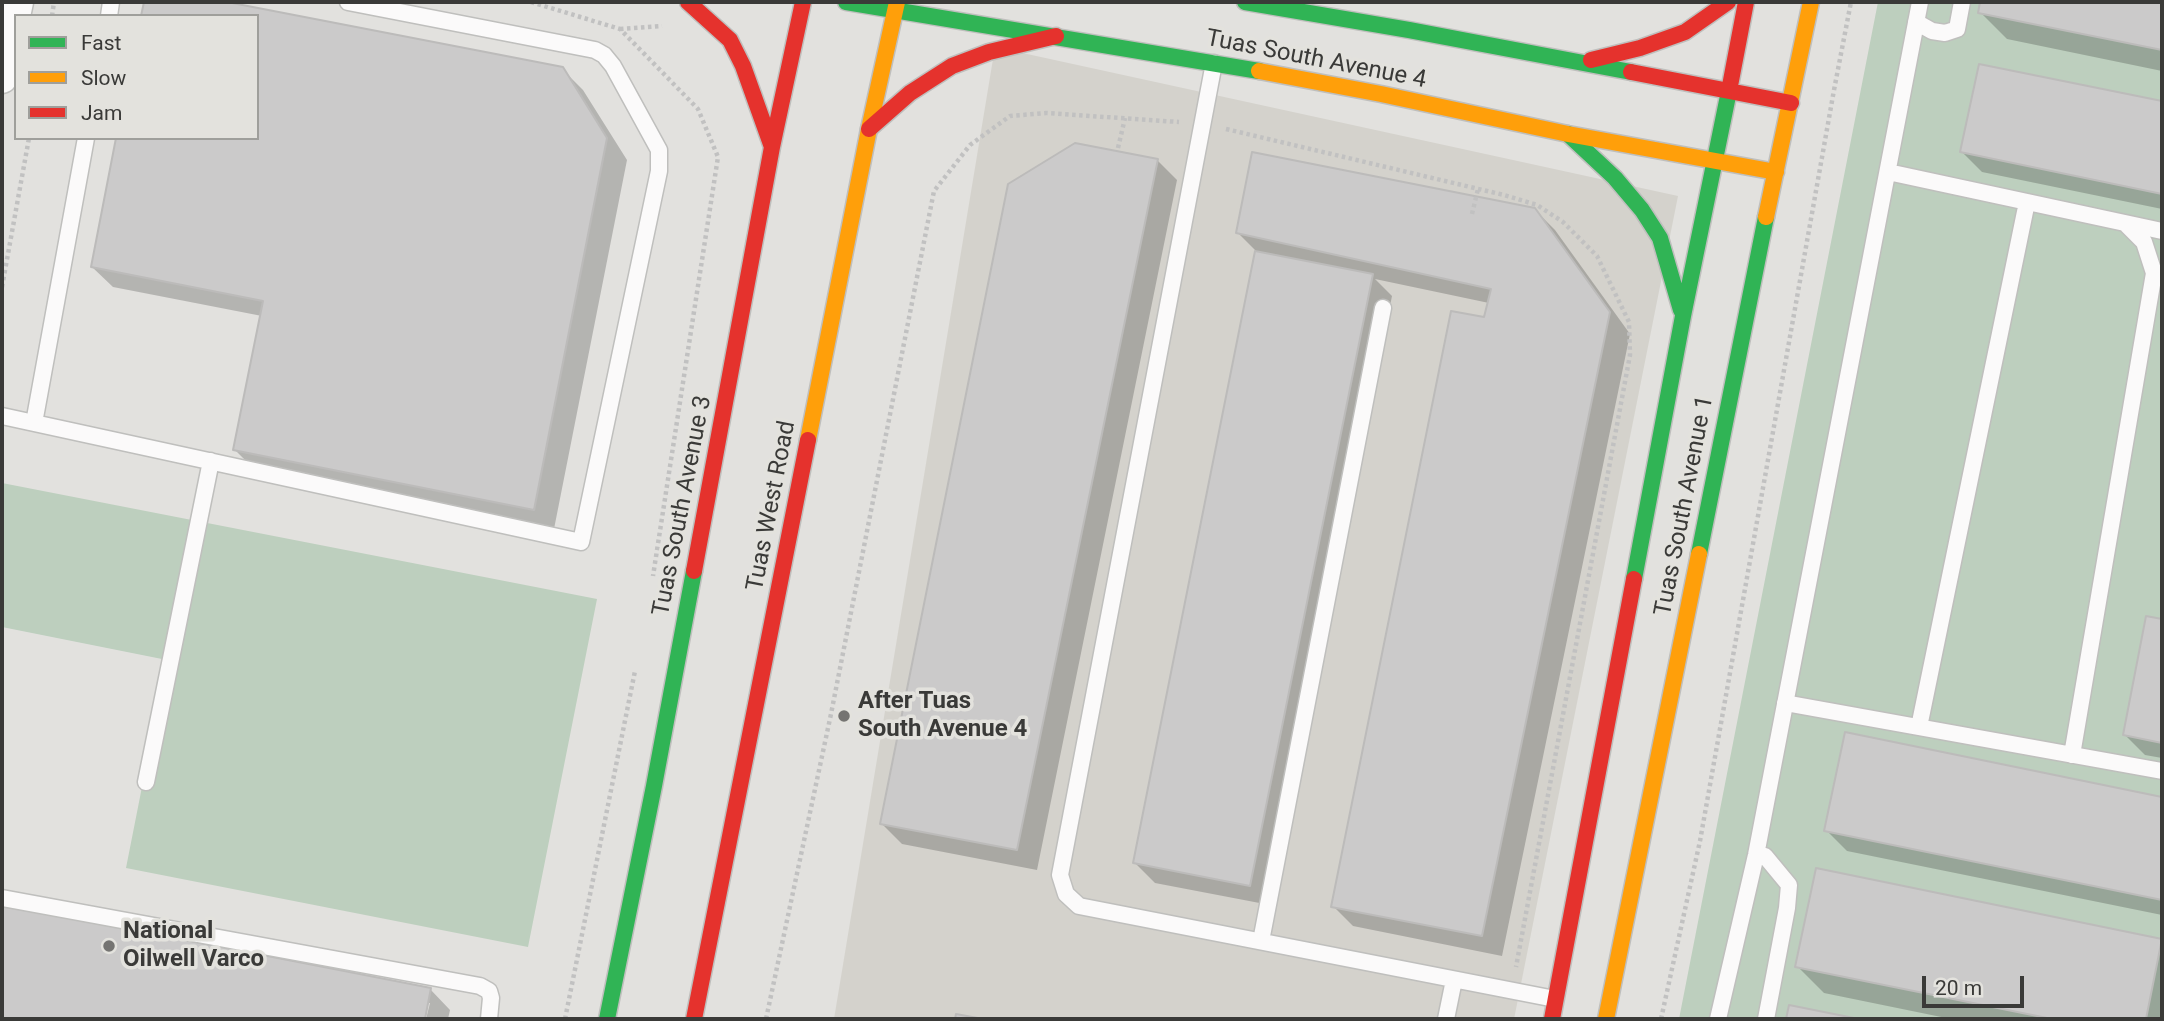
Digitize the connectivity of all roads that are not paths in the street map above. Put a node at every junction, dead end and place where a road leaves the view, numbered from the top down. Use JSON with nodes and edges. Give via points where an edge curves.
{"nodes":[{"id":1,"x":348,"y":2,"type":"edge"},
{"id":2,"x":688,"y":2,"type":"edge"},
{"id":3,"x":803,"y":2,"type":"edge"},
{"id":4,"x":846,"y":2,"type":"edge"},
{"id":5,"x":1245,"y":2,"type":"edge"},
{"id":6,"x":1728,"y":2,"type":"edge"},
{"id":7,"x":1746,"y":2,"type":"edge"},
{"id":8,"x":1811,"y":2,"type":"edge"},
{"id":9,"x":1920,"y":2,"type":"edge"},
{"id":10,"x":1962,"y":2,"type":"edge"},
{"id":11,"x":896,"y":6,"type":"edge"},
{"id":12,"x":14,"y":21,"type":"edge"},
{"id":13,"x":1916,"y":22,"type":"junction"},
{"id":14,"x":1056,"y":36,"type":"junction"},
{"id":15,"x":1578,"y":63,"type":"junction"},
{"id":16,"x":1214,"y":64,"type":"junction"},
{"id":17,"x":2,"y":78,"type":"edge"},
{"id":18,"x":1729,"y":93,"type":"junction"},
{"id":19,"x":1791,"y":103,"type":"junction"},
{"id":20,"x":869,"y":129,"type":"junction"},
{"id":21,"x":1568,"y":134,"type":"junction"},
{"id":22,"x":86,"y":140,"type":"edge"},
{"id":23,"x":772,"y":147,"type":"junction"},
{"id":24,"x":1714,"y":159,"type":"junction"},
{"id":25,"x":1776,"y":172,"type":"junction"},
{"id":26,"x":1888,"y":172,"type":"junction"},
{"id":27,"x":2027,"y":202,"type":"junction"},
{"id":28,"x":2126,"y":224,"type":"junction"},
{"id":29,"x":2162,"y":231,"type":"edge"},
{"id":30,"x":1383,"y":308,"type":"dead end"},
{"id":31,"x":1683,"y":316,"type":"junction"},
{"id":32,"x":2,"y":416,"type":"edge"},
{"id":33,"x":34,"y":423,"type":"junction"},
{"id":34,"x":211,"y":461,"type":"junction"},
{"id":35,"x":1785,"y":703,"type":"junction"},
{"id":36,"x":1919,"y":727,"type":"junction"},
{"id":37,"x":2072,"y":755,"type":"junction"},
{"id":38,"x":2162,"y":771,"type":"edge"},
{"id":39,"x":146,"y":782,"type":"dead end"},
{"id":40,"x":1756,"y":855,"type":"junction"},
{"id":41,"x":2,"y":898,"type":"edge"},
{"id":42,"x":1261,"y":941,"type":"junction"},
{"id":43,"x":1454,"y":980,"type":"junction"},
{"id":44,"x":1556,"y":999,"type":"junction"},
{"id":45,"x":489,"y":1019,"type":"edge"},
{"id":46,"x":607,"y":1019,"type":"edge"},
{"id":47,"x":694,"y":1019,"type":"edge"},
{"id":48,"x":1446,"y":1019,"type":"edge"},
{"id":49,"x":1552,"y":1019,"type":"edge"},
{"id":50,"x":1606,"y":1019,"type":"edge"},
{"id":51,"x":1718,"y":1019,"type":"edge"},
{"id":52,"x":1766,"y":1019,"type":"edge"}],
"edges":[{"from":1,"to":34,"type":"lane","via":[[595,50],[613,66],[659,150],[659,171],[581,542]]},
{"from":2,"to":23,"type":"main road","via":[[730,40]]},
{"from":3,"to":23,"type":"main road","name":"Tuas South Avenue 3"},
{"from":4,"to":11,"type":"main road","name":"Tuas South Avenue 4"},
{"from":5,"to":15,"type":"main road","name":"Tuas South Avenue 4","via":[[1368,18]]},
{"from":6,"to":15,"type":"main road","via":[[1685,32]]},
{"from":7,"to":18,"type":"main road","name":"Tuas South Avenue 1"},
{"from":8,"to":19,"type":"main road","name":"Tuas South Avenue 1"},
{"from":9,"to":13,"type":"lane"},
{"from":10,"to":13,"type":"lane","via":[[1957,29],[1933,31]]},
{"from":11,"to":14,"type":"main road","name":"Tuas South Avenue 4"},
{"from":11,"to":20,"type":"main road","name":"Tuas West Road"},
{"from":12,"to":17,"type":"street"},
{"from":13,"to":26,"type":"lane"},
{"from":14,"to":16,"type":"main road","name":"Tuas South Avenue 4"},
{"from":14,"to":20,"type":"main road","via":[[952,66],[910,93]]},
{"from":15,"to":18,"type":"main road","name":"Tuas South Avenue 4"},
{"from":16,"to":21,"type":"main road","name":"Tuas South Avenue 4"},
{"from":16,"to":42,"type":"lane","via":[[1060,875],[1066,894],[1079,906]]},
{"from":18,"to":19,"type":"main road","name":"Tuas South Avenue 4"},
{"from":18,"to":24,"type":"main road","name":"Tuas South Avenue 1"},
{"from":19,"to":25,"type":"main road","name":"Tuas South Avenue 1"},
{"from":20,"to":47,"type":"main road","name":"Tuas West Road"},
{"from":21,"to":24,"type":"main road","name":"Tuas South Avenue 4"},
{"from":21,"to":31,"type":"main road","via":[[1615,178],[1660,238]]},
{"from":22,"to":33,"type":"lane"},
{"from":23,"to":46,"type":"main road","name":"Tuas South Avenue 3"},
{"from":24,"to":25,"type":"main road","name":"Tuas South Avenue 4"},
{"from":24,"to":31,"type":"main road","name":"Tuas South Avenue 1"},
{"from":25,"to":50,"type":"main road","name":"Tuas South Avenue 1"},
{"from":26,"to":27,"type":"lane"},
{"from":26,"to":35,"type":"lane"},
{"from":27,"to":28,"type":"lane"},
{"from":27,"to":36,"type":"lane"},
{"from":28,"to":29,"type":"lane"},
{"from":28,"to":37,"type":"lane","via":[[2144,243],[2154,273]]},
{"from":30,"to":42,"type":"lane"},
{"from":31,"to":44,"type":"main road","name":"Tuas South Avenue 1"},
{"from":32,"to":33,"type":"lane"},
{"from":33,"to":34,"type":"lane"},
{"from":34,"to":39,"type":"lane"},
{"from":35,"to":36,"type":"lane"},
{"from":35,"to":40,"type":"lane"},
{"from":36,"to":37,"type":"lane"},
{"from":37,"to":38,"type":"lane"},
{"from":40,"to":51,"type":"lane"},
{"from":40,"to":52,"type":"lane","via":[[1765,856],[1789,885]]},
{"from":41,"to":45,"type":"lane","via":[[480,986],[491,998]]},
{"from":42,"to":43,"type":"lane"},
{"from":43,"to":44,"type":"lane"},
{"from":43,"to":48,"type":"lane"},
{"from":44,"to":49,"type":"main road","name":"Tuas South Avenue 1"}]}
